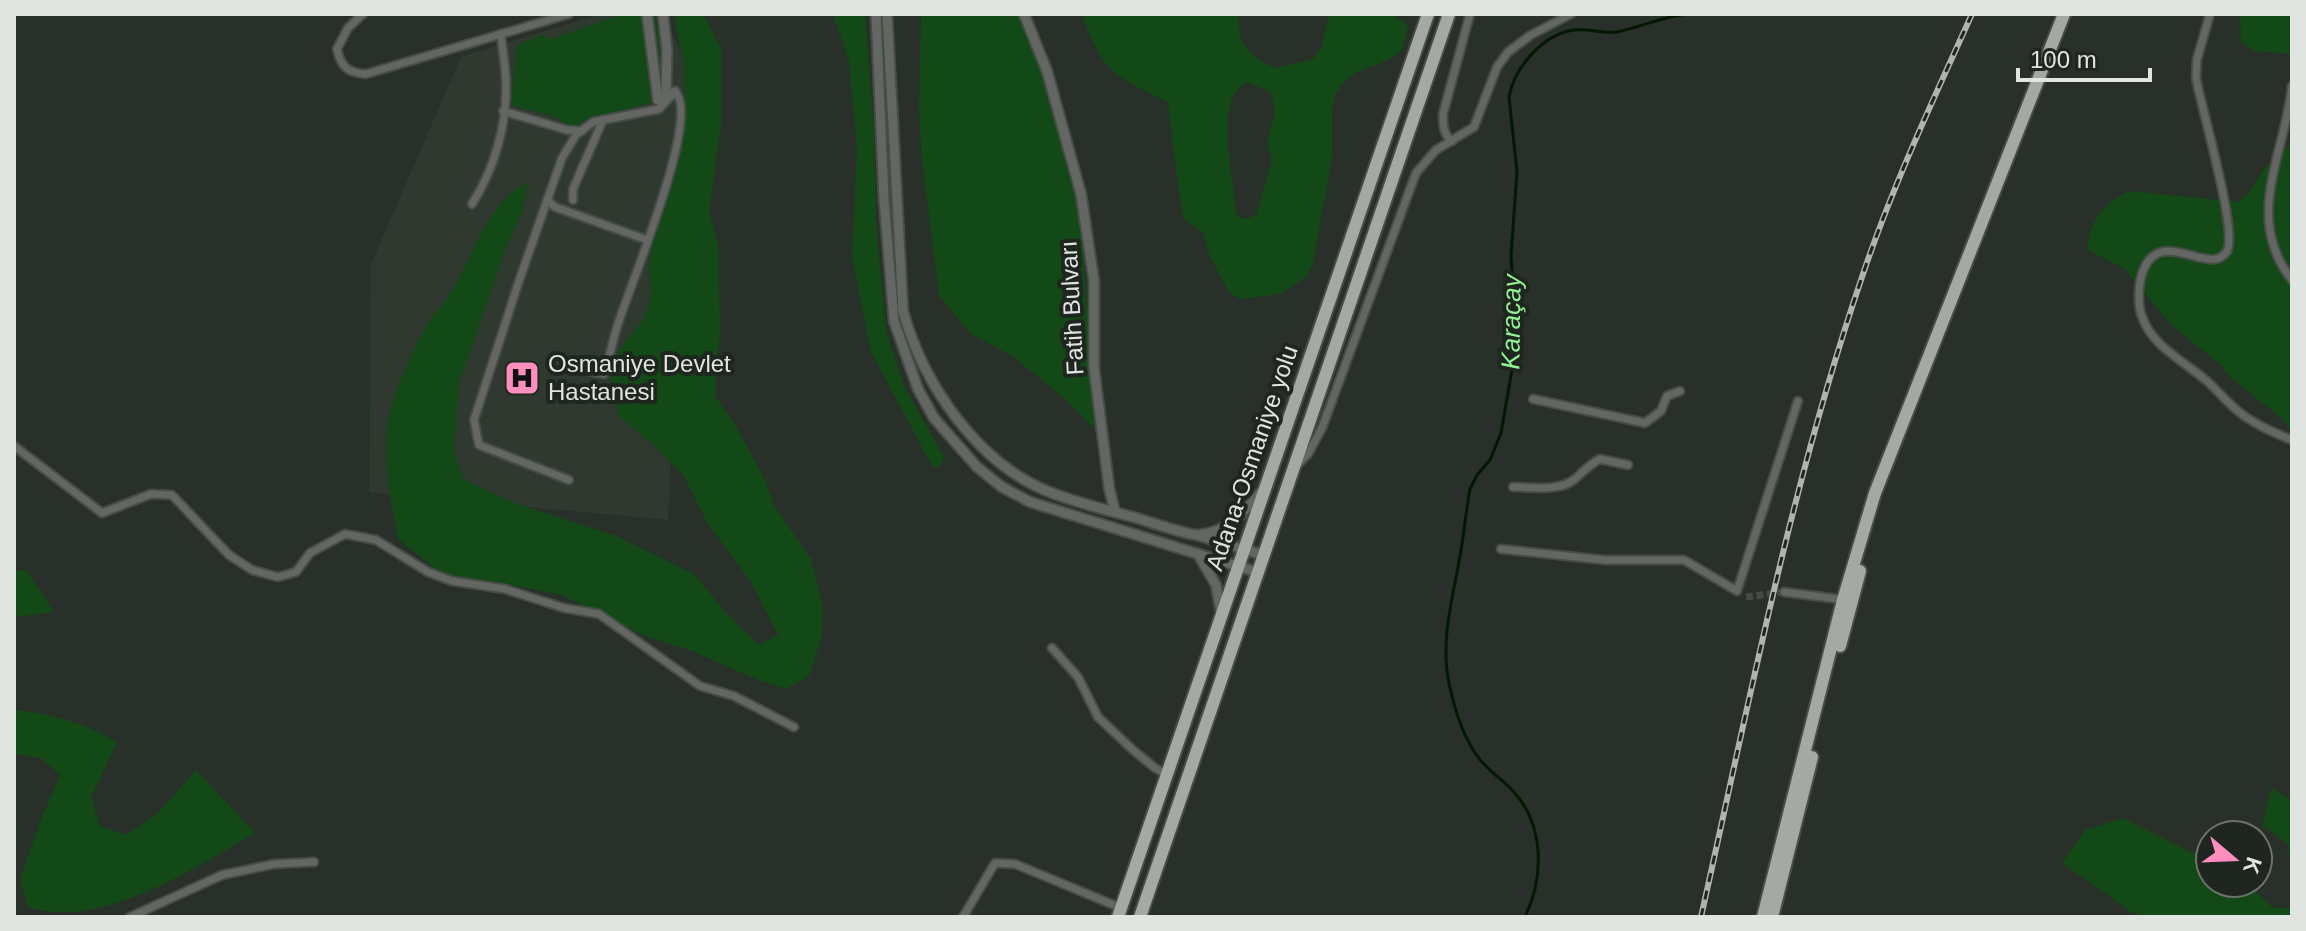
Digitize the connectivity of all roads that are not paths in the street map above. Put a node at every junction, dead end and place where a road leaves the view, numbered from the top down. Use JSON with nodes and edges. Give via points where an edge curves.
{"nodes":[{"id":1,"x":363,"y":14,"type":"edge"},
{"id":2,"x":569,"y":14,"type":"edge"},
{"id":3,"x":647,"y":14,"type":"edge"},
{"id":4,"x":663,"y":14,"type":"edge"},
{"id":5,"x":876,"y":14,"type":"edge"},
{"id":6,"x":887,"y":14,"type":"edge"},
{"id":7,"x":1024,"y":14,"type":"edge"},
{"id":8,"x":1428,"y":14,"type":"edge"},
{"id":9,"x":1449,"y":14,"type":"edge"},
{"id":10,"x":1470,"y":14,"type":"edge"},
{"id":11,"x":1571,"y":14,"type":"edge"},
{"id":12,"x":2064,"y":14,"type":"edge"},
{"id":13,"x":2072,"y":14,"type":"edge"},
{"id":14,"x":2210,"y":14,"type":"edge"},
{"id":15,"x":501,"y":34,"type":"junction"},
{"id":16,"x":2292,"y":86,"type":"edge"},
{"id":17,"x":675,"y":92,"type":"junction"},
{"id":18,"x":503,"y":111,"type":"junction"},
{"id":19,"x":603,"y":120,"type":"junction"},
{"id":20,"x":582,"y":131,"type":"junction"},
{"id":21,"x":1452,"y":141,"type":"junction"},
{"id":22,"x":547,"y":200,"type":"junction"},
{"id":23,"x":573,"y":200,"type":"dead end"},
{"id":24,"x":472,"y":204,"type":"dead end"},
{"id":25,"x":647,"y":240,"type":"junction"},
{"id":26,"x":2292,"y":280,"type":"edge"},
{"id":27,"x":589,"y":371,"type":"dead end"},
{"id":28,"x":1680,"y":391,"type":"dead end"},
{"id":29,"x":1533,"y":399,"type":"dead end"},
{"id":30,"x":1798,"y":401,"type":"dead end"},
{"id":31,"x":2292,"y":440,"type":"edge"},
{"id":32,"x":14,"y":446,"type":"edge"},
{"id":33,"x":1628,"y":465,"type":"dead end"},
{"id":34,"x":1292,"y":471,"type":"junction"},
{"id":35,"x":569,"y":480,"type":"dead end"},
{"id":36,"x":1268,"y":483,"type":"junction"},
{"id":37,"x":1513,"y":487,"type":"dead end"},
{"id":38,"x":1115,"y":512,"type":"junction"},
{"id":39,"x":1197,"y":535,"type":"junction"},
{"id":40,"x":1243,"y":548,"type":"junction"},
{"id":41,"x":1501,"y":549,"type":"dead end"},
{"id":42,"x":1198,"y":554,"type":"junction"},
{"id":43,"x":1263,"y":555,"type":"junction"},
{"id":44,"x":1237,"y":566,"type":"junction"},
{"id":45,"x":1257,"y":572,"type":"junction"},
{"id":46,"x":1737,"y":591,"type":"junction"},
{"id":47,"x":1784,"y":592,"type":"tunnel mouth"},
{"id":48,"x":1746,"y":597,"type":"tunnel mouth"},
{"id":49,"x":1848,"y":600,"type":"junction"},
{"id":50,"x":1221,"y":612,"type":"junction"},
{"id":51,"x":1052,"y":648,"type":"dead end"},
{"id":52,"x":794,"y":727,"type":"dead end"},
{"id":53,"x":1166,"y":774,"type":"junction"},
{"id":54,"x":314,"y":862,"type":"dead end"},
{"id":55,"x":1119,"y":913,"type":"edge"},
{"id":56,"x":130,"y":917,"type":"edge"},
{"id":57,"x":963,"y":917,"type":"edge"},
{"id":58,"x":1140,"y":917,"type":"edge"},
{"id":59,"x":1763,"y":917,"type":"edge"},
{"id":60,"x":1772,"y":917,"type":"edge"}],
"edges":[{"from":1,"to":15,"type":"street","via":[[337,49],[340,63],[351,73],[366,74]]},
{"from":2,"to":15,"type":"street"},
{"from":3,"to":17,"type":"street","via":[[658,100]]},
{"from":4,"to":17,"type":"street","via":[[666,96]]},
{"from":5,"to":42,"type":"street","via":[[894,321],[934,418],[977,467],[1030,502]]},
{"from":6,"to":38,"type":"street","via":[[903,311],[910,337],[945,406],[1008,469],[1050,493]]},
{"from":7,"to":38,"type":"street","name":"Fatih Bulvarı","via":[[1047,71],[1081,194],[1094,281],[1094,368]]},
{"from":8,"to":36,"type":"highway","name":"Adana-Osmaniye yolu"},
{"from":9,"to":34,"type":"highway","name":"Adana-Osmaniye yolu"},
{"from":10,"to":21,"type":"street","via":[[1443,114]]},
{"from":11,"to":21,"type":"street","via":[[1508,52],[1474,127]]},
{"from":12,"to":49,"type":"highway","via":[[1875,493]]},
{"from":13,"to":49,"type":"highway","via":[[1880,497]]},
{"from":14,"to":31,"type":"street","via":[[2196,78],[2227,213],[2229,244],[2221,257],[2210,259],[2167,250],[2157,253],[2140,284],[2142,318],[2157,340],[2240,414]]},
{"from":15,"to":18,"type":"street"},
{"from":16,"to":26,"type":"street","via":[[2268,210],[2272,245]]},
{"from":17,"to":19,"type":"street","via":[[659,109]]},
{"from":17,"to":25,"type":"street","via":[[683,108],[678,146]]},
{"from":18,"to":20,"type":"street"},
{"from":18,"to":24,"type":"street","via":[[491,170]]},
{"from":19,"to":20,"type":"street"},
{"from":19,"to":23,"type":"street","via":[[582,164]]},
{"from":20,"to":22,"type":"street","via":[[562,158]]},
{"from":21,"to":34,"type":"street","via":[[1416,173],[1322,428]]},
{"from":22,"to":25,"type":"street"},
{"from":22,"to":35,"type":"street","via":[[474,420],[479,445]]},
{"from":25,"to":27,"type":"street","via":[[604,374]]},
{"from":28,"to":29,"type":"street","via":[[1667,396],[1661,411],[1645,423]]},
{"from":30,"to":46,"type":"street"},
{"from":32,"to":52,"type":"street","via":[[102,513],[151,494],[172,495],[229,555],[252,570],[278,577],[296,572],[310,553],[345,534],[376,540],[452,581],[599,614],[700,686],[734,696]]},
{"from":33,"to":37,"type":"street","via":[[1600,459],[1573,481],[1553,488]]},
{"from":34,"to":43,"type":"highway","name":"Adana-Osmaniye yolu"},
{"from":36,"to":39,"type":"street","via":[[1228,525]]},
{"from":36,"to":40,"type":"highway","name":"Adana-Osmaniye yolu"},
{"from":38,"to":39,"type":"street"},
{"from":39,"to":40,"type":"street"},
{"from":40,"to":43,"type":"street"},
{"from":40,"to":44,"type":"highway","name":"Adana-Osmaniye yolu"},
{"from":41,"to":46,"type":"street","via":[[1605,560],[1684,560]]},
{"from":42,"to":44,"type":"street"},
{"from":42,"to":50,"type":"street","via":[[1216,585]]},
{"from":43,"to":45,"type":"highway","name":"Adana-Osmaniye yolu"},
{"from":44,"to":45,"type":"street"},
{"from":44,"to":50,"type":"highway","name":"Adana-Osmaniye yolu"},
{"from":45,"to":58,"type":"highway","name":"Adana-Osmaniye yolu"},
{"from":46,"to":48,"type":"street"},
{"from":47,"to":49,"type":"street"},
{"from":49,"to":59,"type":"highway"},
{"from":49,"to":60,"type":"highway"},
{"from":50,"to":53,"type":"highway","name":"Adana-Osmaniye yolu"},
{"from":51,"to":53,"type":"street","via":[[1078,677],[1098,717]]},
{"from":53,"to":55,"type":"highway","name":"Adana-Osmaniye yolu"},
{"from":54,"to":56,"type":"street","via":[[222,875]]},
{"from":55,"to":57,"type":"street","via":[[1015,864],[995,863]]}]}
